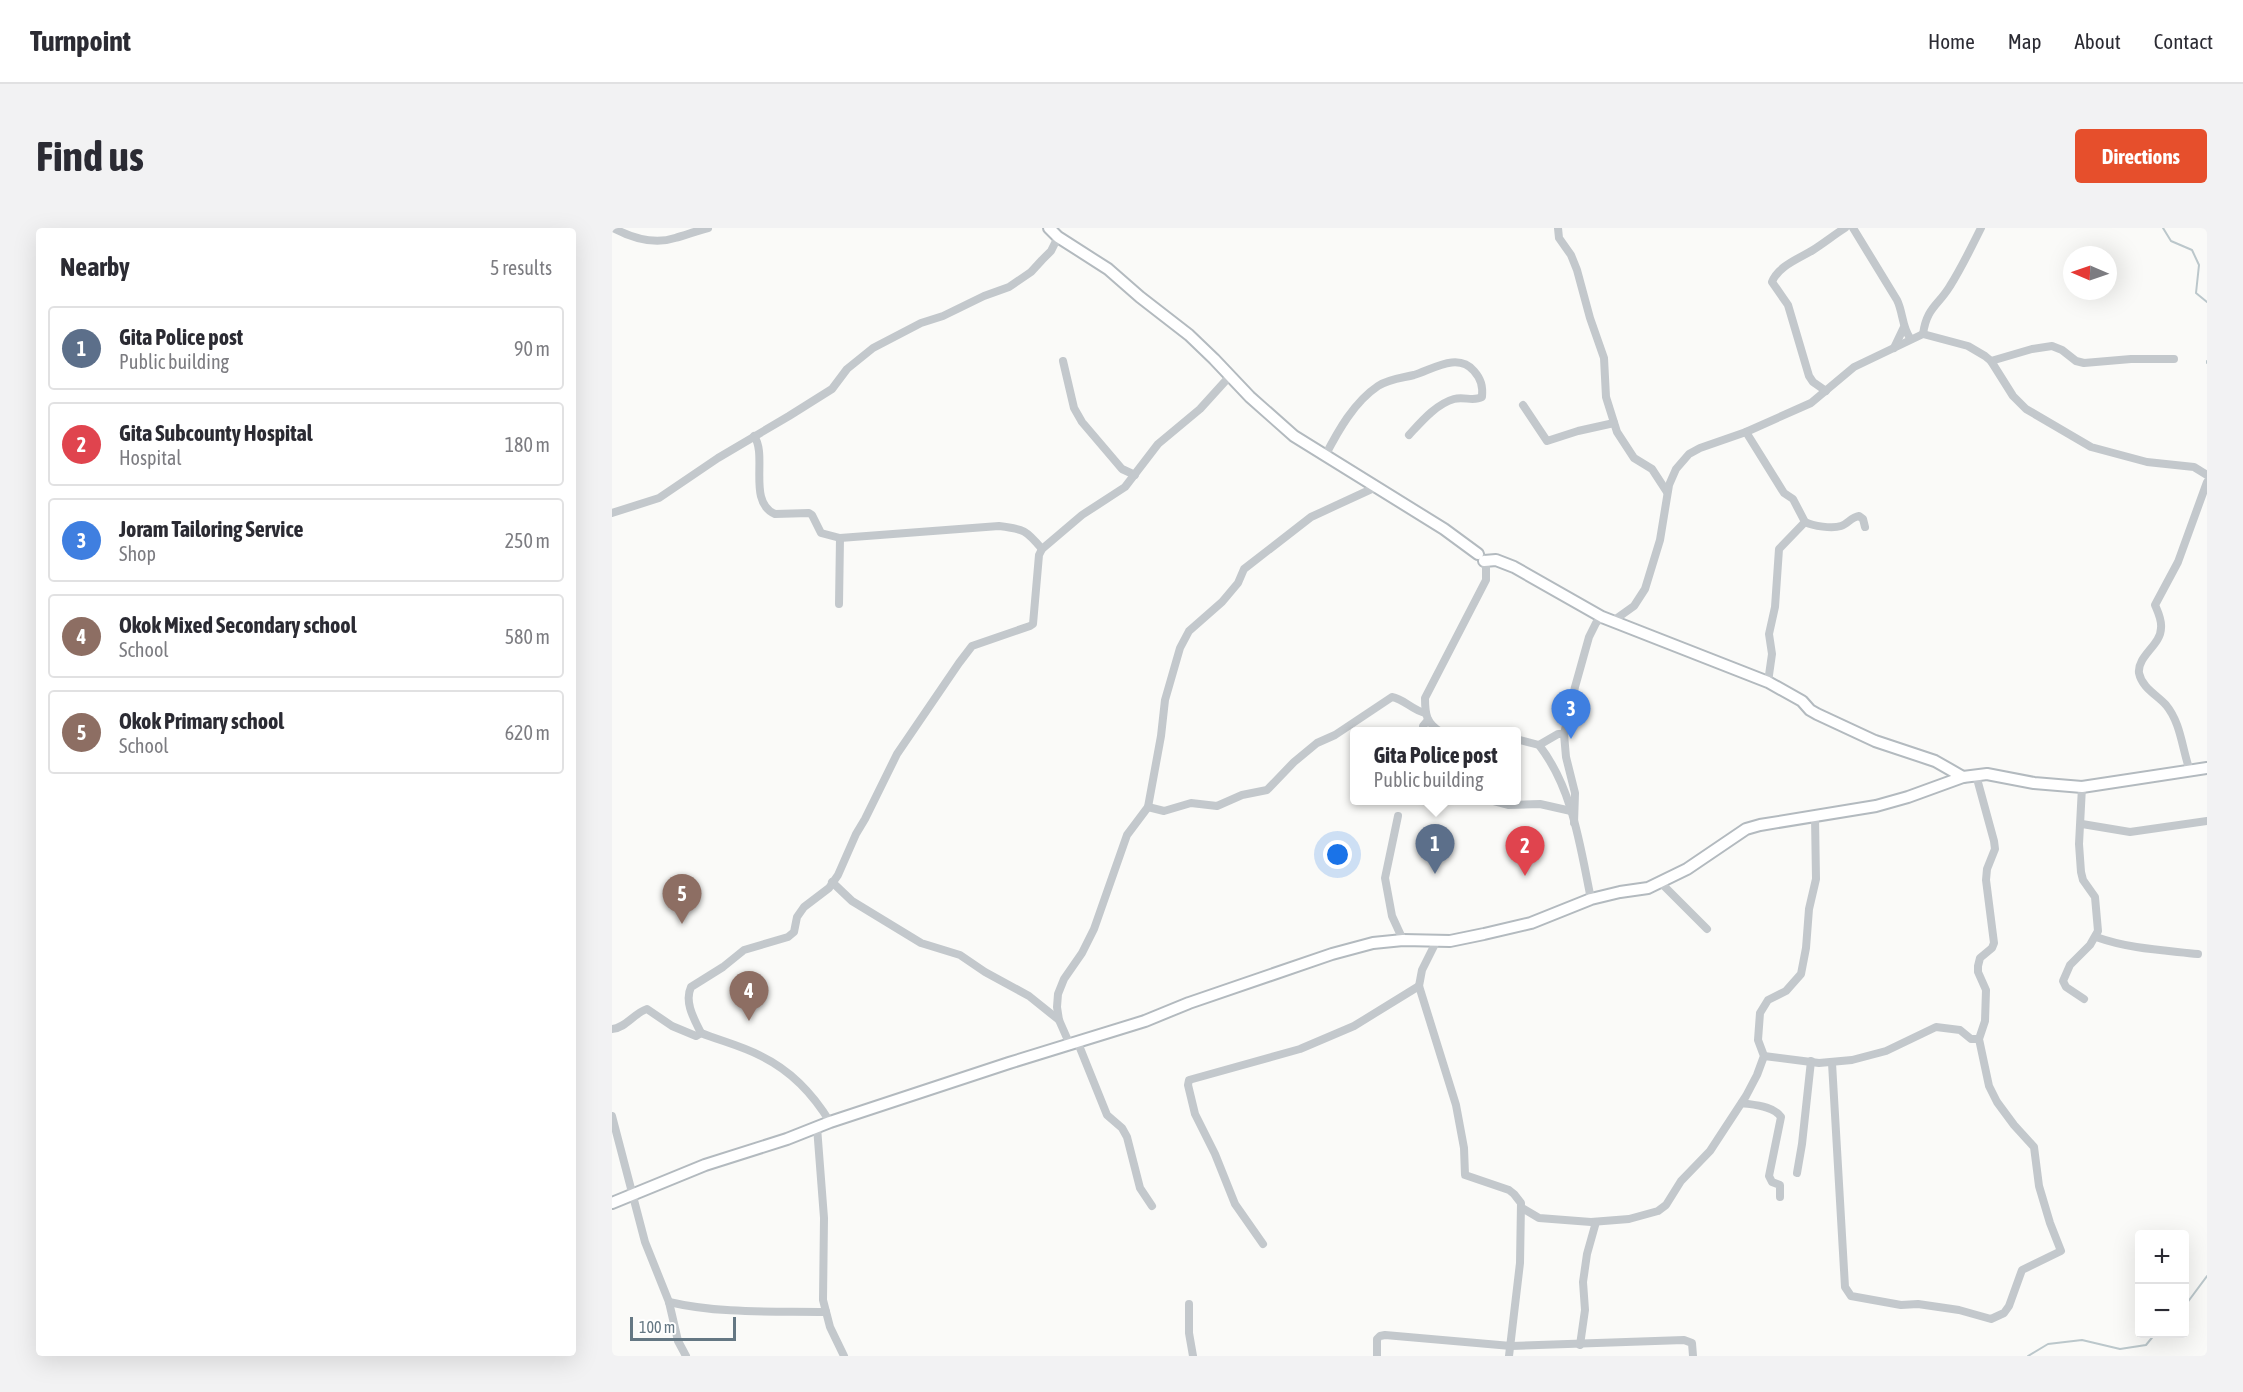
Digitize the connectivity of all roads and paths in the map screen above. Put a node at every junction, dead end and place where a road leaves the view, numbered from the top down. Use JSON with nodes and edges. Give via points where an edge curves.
{"nodes":[{"id":1,"x":613,"y":228,"type":"edge"},
{"id":2,"x":708,"y":228,"type":"edge"},
{"id":3,"x":1049,"y":228,"type":"edge"},
{"id":4,"x":1558,"y":228,"type":"edge"},
{"id":5,"x":1845,"y":228,"type":"edge"},
{"id":6,"x":1853,"y":228,"type":"edge"},
{"id":7,"x":1981,"y":228,"type":"edge"},
{"id":8,"x":1059,"y":237,"type":"junction"},
{"id":9,"x":1904,"y":327,"type":"junction"},
{"id":10,"x":1923,"y":334,"type":"junction"},
{"id":11,"x":1910,"y":338,"type":"junction"},
{"id":12,"x":1894,"y":348,"type":"junction"},
{"id":13,"x":2174,"y":359,"type":"dead end"},
{"id":14,"x":1063,"y":361,"type":"dead end"},
{"id":15,"x":1991,"y":361,"type":"junction"},
{"id":16,"x":1230,"y":377,"type":"junction"},
{"id":17,"x":1826,"y":391,"type":"junction"},
{"id":18,"x":1523,"y":405,"type":"dead end"},
{"id":19,"x":1614,"y":423,"type":"junction"},
{"id":20,"x":1746,"y":432,"type":"junction"},
{"id":21,"x":1409,"y":435,"type":"dead end"},
{"id":22,"x":754,"y":436,"type":"junction"},
{"id":23,"x":1325,"y":456,"type":"junction"},
{"id":24,"x":1135,"y":475,"type":"junction"},
{"id":25,"x":2207,"y":475,"type":"edge"},
{"id":26,"x":2207,"y":482,"type":"edge"},
{"id":27,"x":1377,"y":487,"type":"junction"},
{"id":28,"x":1667,"y":492,"type":"junction"},
{"id":29,"x":612,"y":513,"type":"edge"},
{"id":30,"x":1805,"y":522,"type":"junction"},
{"id":31,"x":1865,"y":527,"type":"dead end"},
{"id":32,"x":840,"y":538,"type":"junction"},
{"id":33,"x":1042,"y":549,"type":"junction"},
{"id":34,"x":1481,"y":557,"type":"junction"},
{"id":35,"x":839,"y":604,"type":"dead end"},
{"id":36,"x":1602,"y":617,"type":"junction"},
{"id":37,"x":1613,"y":621,"type":"junction"},
{"id":38,"x":1768,"y":682,"type":"junction"},
{"id":39,"x":1426,"y":717,"type":"junction"},
{"id":40,"x":1423,"y":727,"type":"edge"},
{"id":41,"x":1436,"y":727,"type":"edge"},
{"id":42,"x":1564,"y":734,"type":"junction"},
{"id":43,"x":1521,"y":741,"type":"edge"},
{"id":44,"x":1539,"y":746,"type":"junction"},
{"id":45,"x":2207,"y":768,"type":"edge"},
{"id":46,"x":2190,"y":771,"type":"junction"},
{"id":47,"x":1976,"y":775,"type":"junction"},
{"id":48,"x":1963,"y":777,"type":"junction"},
{"id":49,"x":2082,"y":787,"type":"junction"},
{"id":50,"x":1521,"y":805,"type":"edge"},
{"id":51,"x":1148,"y":807,"type":"junction"},
{"id":52,"x":1571,"y":811,"type":"junction"},
{"id":53,"x":1398,"y":816,"type":"dead end"},
{"id":54,"x":1815,"y":817,"type":"junction"},
{"id":55,"x":2207,"y":821,"type":"edge"},
{"id":56,"x":1574,"y":823,"type":"junction"},
{"id":57,"x":2082,"y":824,"type":"junction"},
{"id":58,"x":832,"y":882,"type":"junction"},
{"id":59,"x":1661,"y":883,"type":"junction"},
{"id":60,"x":1591,"y":899,"type":"junction"},
{"id":61,"x":1707,"y":929,"type":"dead end"},
{"id":62,"x":2096,"y":937,"type":"junction"},
{"id":63,"x":1403,"y":940,"type":"junction"},
{"id":64,"x":1436,"y":942,"type":"junction"},
{"id":65,"x":2198,"y":954,"type":"dead end"},
{"id":66,"x":1419,"y":986,"type":"junction"},
{"id":67,"x":2084,"y":999,"type":"dead end"},
{"id":68,"x":1059,"y":1020,"type":"junction"},
{"id":69,"x":612,"y":1029,"type":"edge"},
{"id":70,"x":701,"y":1033,"type":"junction"},
{"id":71,"x":1979,"y":1039,"type":"junction"},
{"id":72,"x":1074,"y":1044,"type":"junction"},
{"id":73,"x":1764,"y":1056,"type":"junction"},
{"id":74,"x":1811,"y":1061,"type":"junction"},
{"id":75,"x":1832,"y":1064,"type":"junction"},
{"id":76,"x":1742,"y":1103,"type":"junction"},
{"id":77,"x":612,"y":1116,"type":"edge"},
{"id":78,"x":830,"y":1122,"type":"junction"},
{"id":79,"x":817,"y":1127,"type":"junction"},
{"id":80,"x":1797,"y":1173,"type":"dead end"},
{"id":81,"x":633,"y":1193,"type":"junction"},
{"id":82,"x":1780,"y":1197,"type":"dead end"},
{"id":83,"x":612,"y":1203,"type":"edge"},
{"id":84,"x":1152,"y":1206,"type":"dead end"},
{"id":85,"x":1522,"y":1208,"type":"junction"},
{"id":86,"x":1596,"y":1222,"type":"junction"},
{"id":87,"x":1263,"y":1244,"type":"dead end"},
{"id":88,"x":669,"y":1302,"type":"junction"},
{"id":89,"x":1189,"y":1304,"type":"dead end"},
{"id":90,"x":826,"y":1312,"type":"junction"},
{"id":91,"x":1580,"y":1345,"type":"junction"},
{"id":92,"x":1511,"y":1346,"type":"junction"},
{"id":93,"x":686,"y":1356,"type":"edge"},
{"id":94,"x":844,"y":1356,"type":"edge"},
{"id":95,"x":1194,"y":1356,"type":"edge"},
{"id":96,"x":1377,"y":1356,"type":"edge"},
{"id":97,"x":1509,"y":1356,"type":"edge"},
{"id":98,"x":1693,"y":1356,"type":"edge"}],
"edges":[{"from":1,"to":2,"type":"street","via":[[652,240]]},
{"from":3,"to":8,"type":"street"},
{"from":4,"to":19,"type":"street","via":[[1559,238],[1577,270],[1604,358],[1606,398]]},
{"from":5,"to":17,"type":"street","via":[[1776,274],[1772,282],[1788,305],[1809,376]]},
{"from":6,"to":9,"type":"street","via":[[1897,300]]},
{"from":7,"to":10,"type":"street","via":[[1944,296],[1932,306]]},
{"from":8,"to":16,"type":"street","via":[[1108,269],[1189,335]]},
{"from":8,"to":22,"type":"street","via":[[1051,251],[1009,287],[921,323],[873,348],[847,369],[832,389]]},
{"from":9,"to":11,"type":"street"},
{"from":9,"to":12,"type":"street"},
{"from":10,"to":11,"type":"street"},
{"from":10,"to":15,"type":"street","via":[[1968,346]]},
{"from":11,"to":12,"type":"street"},
{"from":12,"to":17,"type":"street","via":[[1854,367]]},
{"from":13,"to":15,"type":"street","via":[[2084,363],[2052,346]]},
{"from":14,"to":24,"type":"street","via":[[1074,408],[1082,422],[1122,469]]},
{"from":15,"to":25,"type":"street","via":[[2026,409],[2091,447],[2147,462],[2194,467]]},
{"from":16,"to":23,"type":"street","via":[[1294,436]]},
{"from":16,"to":24,"type":"street","via":[[1200,410],[1158,444]]},
{"from":17,"to":20,"type":"street","via":[[1811,403]]},
{"from":18,"to":19,"type":"street","via":[[1547,441]]},
{"from":19,"to":28,"type":"street","via":[[1634,458],[1652,469]]},
{"from":20,"to":28,"type":"street","via":[[1689,454],[1676,470]]},
{"from":20,"to":30,"type":"street"},
{"from":21,"to":23,"type":"street","via":[[1443,404],[1458,398],[1482,397],[1480,378],[1469,365],[1444,363],[1380,385],[1350,415]]},
{"from":22,"to":29,"type":"street","via":[[658,498]]},
{"from":22,"to":32,"type":"street","via":[[759,448],[759,485],[770,512],[809,513],[821,533]]},
{"from":23,"to":27,"type":"street"},
{"from":24,"to":33,"type":"street","via":[[1125,487],[1082,515]]},
{"from":26,"to":46,"type":"street","via":[[2178,562],[2156,605],[2160,634],[2139,670],[2142,680],[2174,719]]},
{"from":27,"to":34,"type":"street"},
{"from":27,"to":51,"type":"street","via":[[1311,517],[1244,569],[1222,602],[1190,631],[1180,648],[1165,700]]},
{"from":28,"to":37,"type":"street","via":[[1660,540],[1646,589],[1634,606]]},
{"from":30,"to":31,"type":"street","via":[[1841,526],[1859,516]]},
{"from":30,"to":38,"type":"street","via":[[1779,549]]},
{"from":32,"to":33,"type":"street","via":[[999,526],[1020,528]]},
{"from":32,"to":35,"type":"street"},
{"from":33,"to":58,"type":"street","via":[[1033,624],[972,646],[897,754]]},
{"from":34,"to":36,"type":"street","via":[[1514,567]]},
{"from":34,"to":39,"type":"street","via":[[1486,580],[1425,698]]},
{"from":36,"to":37,"type":"street"},
{"from":36,"to":42,"type":"street","via":[[1589,637]]},
{"from":37,"to":38,"type":"street"},
{"from":38,"to":48,"type":"street","via":[[1817,714],[1875,741],[1935,761]]},
{"from":39,"to":40,"type":"street"},
{"from":39,"to":41,"type":"street"},
{"from":39,"to":51,"type":"street","via":[[1392,697],[1344,730],[1317,743],[1267,790],[1217,806],[1191,803],[1164,811]]},
{"from":42,"to":44,"type":"street"},
{"from":42,"to":56,"type":"street","via":[[1575,793]]},
{"from":43,"to":44,"type":"street"},
{"from":44,"to":52,"type":"street","via":[[1561,782]]},
{"from":45,"to":46,"type":"street"},
{"from":46,"to":49,"type":"street"},
{"from":47,"to":48,"type":"street"},
{"from":47,"to":49,"type":"street"},
{"from":47,"to":71,"type":"street","via":[[1995,849],[1986,880],[1994,943],[1978,966],[1986,990],[1985,1021]]},
{"from":48,"to":54,"type":"street","via":[[1908,797]]},
{"from":49,"to":57,"type":"street"},
{"from":50,"to":52,"type":"street","via":[[1540,804]]},
{"from":51,"to":68,"type":"street","via":[[1127,835],[1094,929],[1064,979],[1056,1007]]},
{"from":52,"to":56,"type":"street"},
{"from":53,"to":63,"type":"street","via":[[1385,878],[1392,916]]},
{"from":54,"to":59,"type":"street","via":[[1746,829]]},
{"from":54,"to":73,"type":"street","via":[[1816,879],[1803,965],[1795,982],[1768,1000],[1760,1013],[1758,1040]]},
{"from":55,"to":57,"type":"street","via":[[2130,832]]},
{"from":56,"to":60,"type":"street"},
{"from":57,"to":62,"type":"street","via":[[2081,872],[2095,897]]},
{"from":58,"to":68,"type":"street","via":[[852,901],[921,943],[960,955],[1029,996]]},
{"from":58,"to":70,"type":"street","via":[[797,917],[794,932],[744,950],[691,987],[690,1012]]},
{"from":59,"to":60,"type":"street"},
{"from":59,"to":61,"type":"street"},
{"from":60,"to":64,"type":"street","via":[[1531,923]]},
{"from":62,"to":65,"type":"street","via":[[2152,951]]},
{"from":62,"to":67,"type":"street","via":[[2070,965],[2063,981]]},
{"from":63,"to":64,"type":"street"},
{"from":63,"to":72,"type":"street","via":[[1332,954]]},
{"from":64,"to":66,"type":"street"},
{"from":66,"to":85,"type":"street","via":[[1456,1105],[1465,1175],[1509,1190]]},
{"from":66,"to":87,"type":"street","via":[[1354,1026],[1310,1045],[1189,1080],[1195,1114],[1235,1204]]},
{"from":68,"to":72,"type":"street"},
{"from":69,"to":70,"type":"street","via":[[647,1009],[672,1026],[696,1036]]},
{"from":70,"to":78,"type":"street","via":[[762,1056],[785,1070],[808,1090]]},
{"from":71,"to":75,"type":"street","via":[[1936,1027],[1886,1051]]},
{"from":71,"to":75,"type":"street","via":[[1996,1102],[2034,1148],[2040,1186],[2061,1251],[2022,1270],[2009,1306],[1991,1319],[1959,1310],[1851,1296],[1845,1287]]},
{"from":72,"to":78,"type":"street"},
{"from":72,"to":84,"type":"street","via":[[1107,1115],[1127,1137],[1140,1188]]},
{"from":73,"to":74,"type":"street"},
{"from":73,"to":76,"type":"street"},
{"from":74,"to":75,"type":"street"},
{"from":74,"to":80,"type":"street"},
{"from":76,"to":82,"type":"street","via":[[1771,1109],[1781,1117],[1769,1176],[1780,1185]]},
{"from":76,"to":86,"type":"street","via":[[1710,1151],[1681,1181],[1665,1205],[1629,1219]]},
{"from":77,"to":81,"type":"street"},
{"from":78,"to":79,"type":"street"},
{"from":79,"to":81,"type":"street"},
{"from":79,"to":90,"type":"street"},
{"from":81,"to":83,"type":"street"},
{"from":81,"to":88,"type":"street","via":[[645,1242]]},
{"from":85,"to":86,"type":"street","via":[[1539,1218]]},
{"from":85,"to":92,"type":"street"},
{"from":86,"to":91,"type":"street","via":[[1583,1282],[1585,1310]]},
{"from":88,"to":90,"type":"street","via":[[731,1311]]},
{"from":88,"to":93,"type":"street","via":[[678,1341]]},
{"from":89,"to":95,"type":"street"},
{"from":90,"to":94,"type":"street"},
{"from":91,"to":92,"type":"street"},
{"from":91,"to":98,"type":"street","via":[[1684,1340],[1692,1343]]},
{"from":92,"to":96,"type":"street","via":[[1385,1335],[1377,1339]]},
{"from":92,"to":97,"type":"street"}]}
